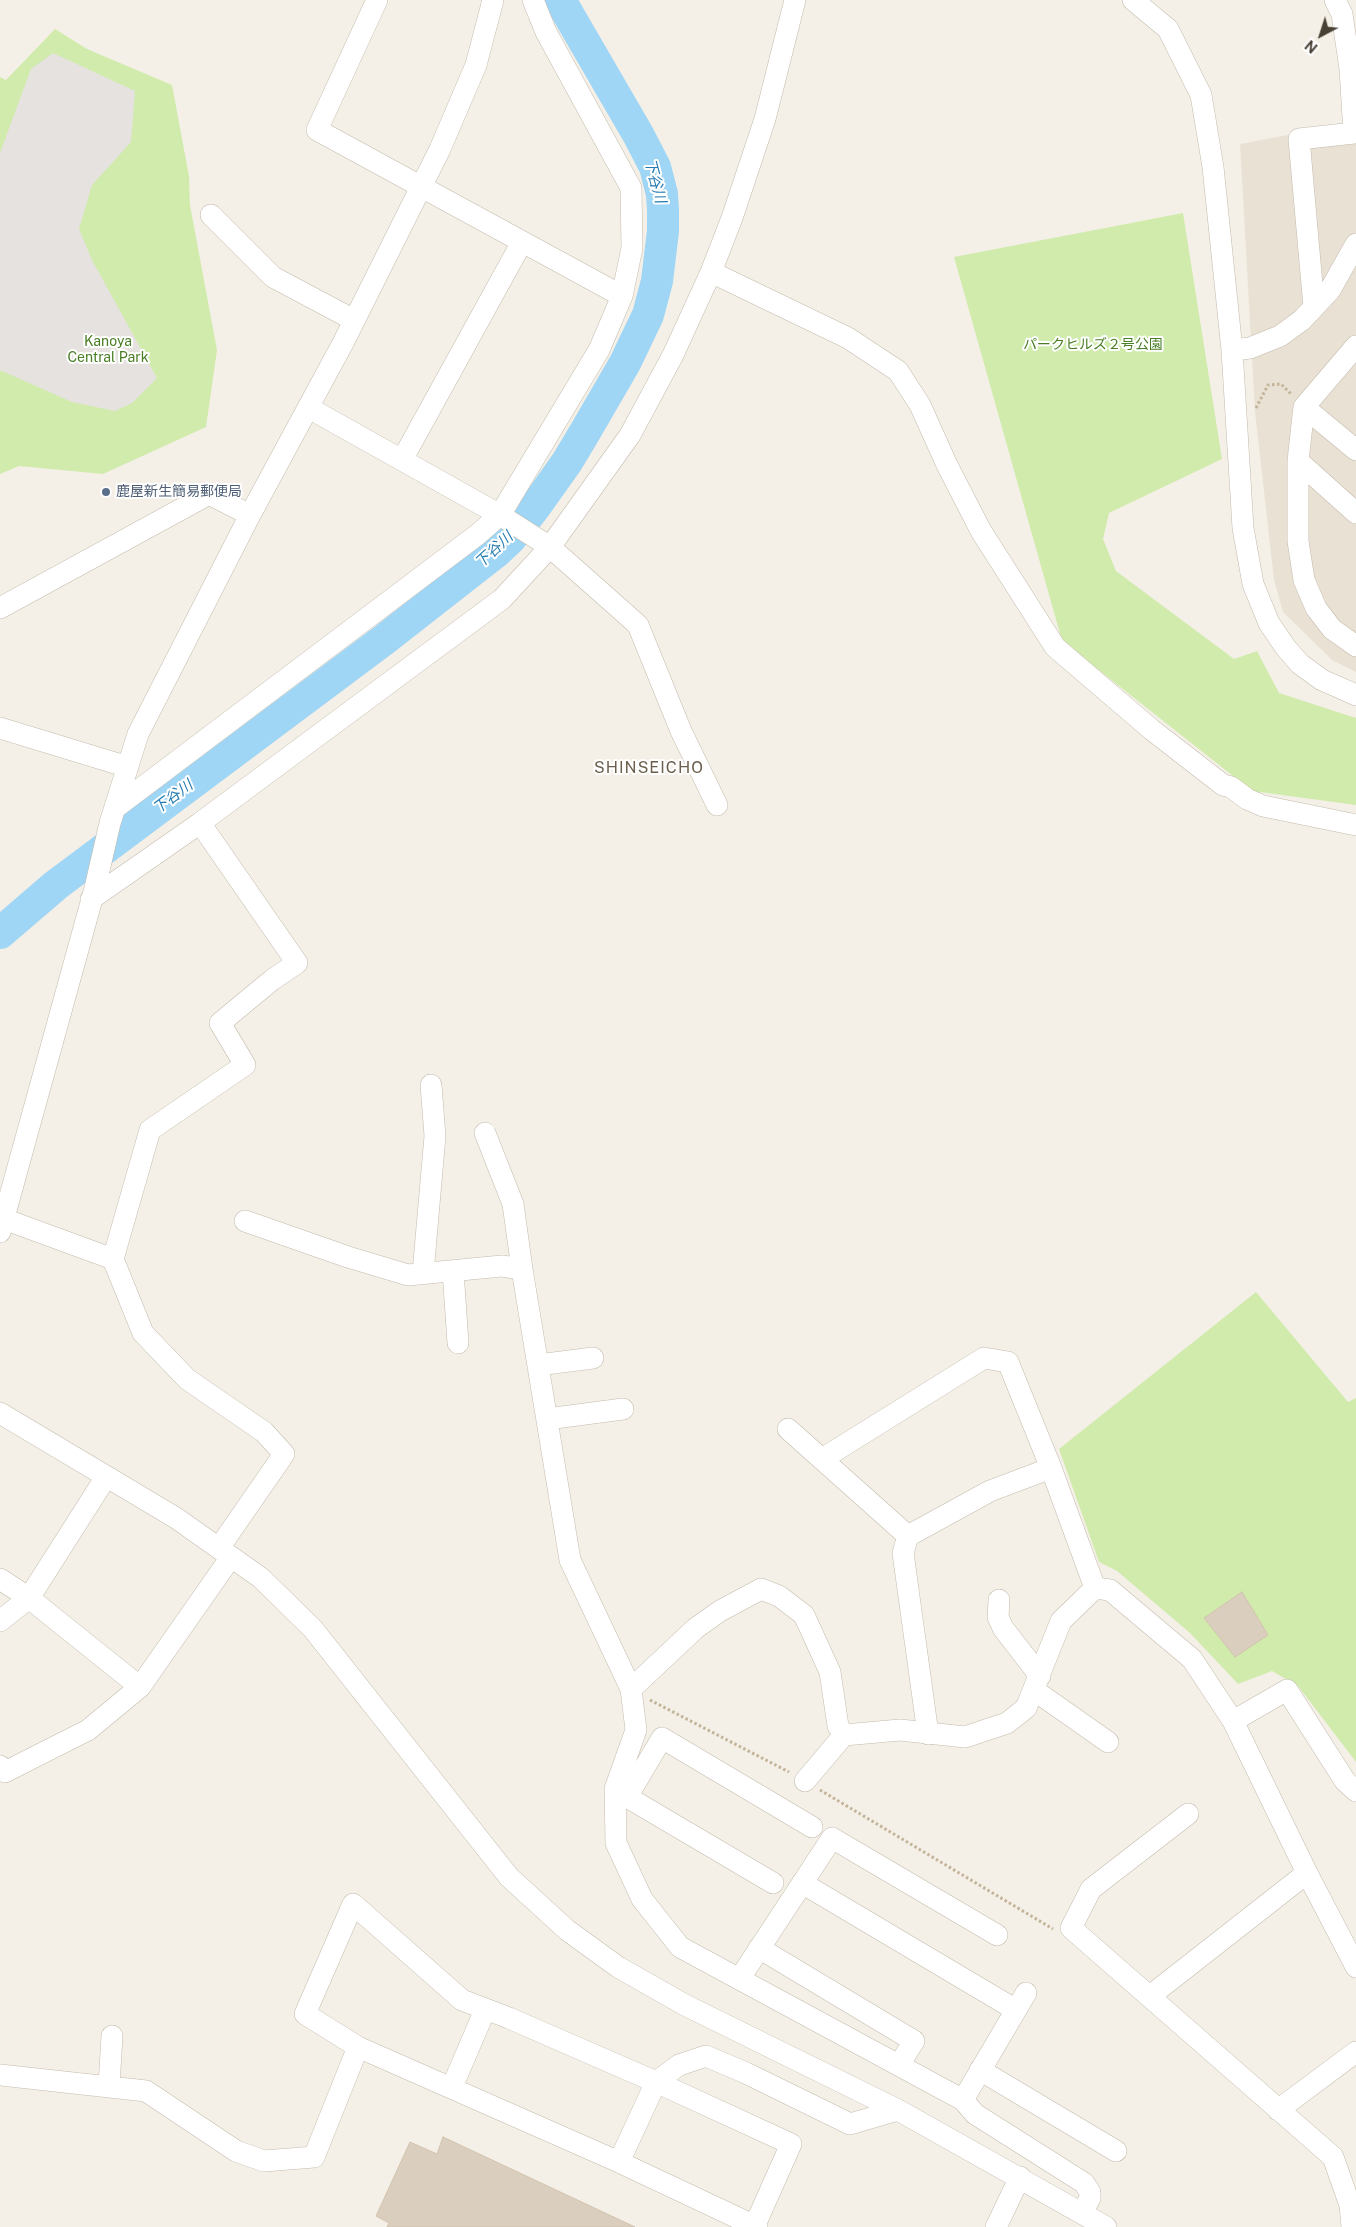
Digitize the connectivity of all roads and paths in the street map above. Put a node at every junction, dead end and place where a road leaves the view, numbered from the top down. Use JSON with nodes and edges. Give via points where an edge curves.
{"nodes":[{"id":1,"x":377,"y":0,"type":"edge"},
{"id":2,"x":493,"y":0,"type":"edge"},
{"id":3,"x":534,"y":0,"type":"edge"},
{"id":4,"x":795,"y":0,"type":"edge"},
{"id":5,"x":1134,"y":0,"type":"edge"},
{"id":6,"x":1335,"y":0,"type":"edge"},
{"id":7,"x":1353,"y":70,"type":"edge"},
{"id":8,"x":421,"y":186,"type":"junction"},
{"id":9,"x":211,"y":215,"type":"dead end"},
{"id":10,"x":522,"y":242,"type":"junction"},
{"id":11,"x":1356,"y":244,"type":"edge"},
{"id":12,"x":712,"y":272,"type":"junction"},
{"id":13,"x":622,"y":296,"type":"junction"},
{"id":14,"x":1314,"y":307,"type":"junction"},
{"id":15,"x":354,"y":320,"type":"junction"},
{"id":16,"x":1356,"y":346,"type":"edge"},
{"id":17,"x":1232,"y":350,"type":"junction"},
{"id":18,"x":1304,"y":407,"type":"junction"},
{"id":19,"x":309,"y":408,"type":"junction"},
{"id":20,"x":1256,"y":409,"type":"dead end"},
{"id":21,"x":1356,"y":450,"type":"edge"},
{"id":22,"x":402,"y":460,"type":"junction"},
{"id":23,"x":1298,"y":461,"type":"junction"},
{"id":24,"x":1356,"y":513,"type":"edge"},
{"id":25,"x":500,"y":515,"type":"junction"},
{"id":26,"x":250,"y":516,"type":"junction"},
{"id":27,"x":550,"y":547,"type":"junction"},
{"id":28,"x":0,"y":608,"type":"edge"},
{"id":29,"x":1356,"y":646,"type":"edge"},
{"id":30,"x":1356,"y":695,"type":"edge"},
{"id":31,"x":0,"y":728,"type":"edge"},
{"id":32,"x":128,"y":767,"type":"junction"},
{"id":33,"x":717,"y":805,"type":"dead end"},
{"id":34,"x":112,"y":816,"type":"junction"},
{"id":35,"x":200,"y":823,"type":"junction"},
{"id":36,"x":1356,"y":825,"type":"edge"},
{"id":37,"x":93,"y":894,"type":"junction"},
{"id":38,"x":431,"y":1085,"type":"dead end"},
{"id":39,"x":485,"y":1133,"type":"dead end"},
{"id":40,"x":245,"y":1221,"type":"dead end"},
{"id":41,"x":2,"y":1226,"type":"edge"},
{"id":42,"x":112,"y":1260,"type":"junction"},
{"id":43,"x":522,"y":1269,"type":"junction"},
{"id":44,"x":453,"y":1271,"type":"junction"},
{"id":45,"x":422,"y":1274,"type":"junction"},
{"id":46,"x":458,"y":1342,"type":"dead end"},
{"id":47,"x":593,"y":1358,"type":"dead end"},
{"id":48,"x":538,"y":1366,"type":"junction"},
{"id":49,"x":622,"y":1408,"type":"dead end"},
{"id":50,"x":0,"y":1413,"type":"edge"},
{"id":51,"x":547,"y":1419,"type":"junction"},
{"id":52,"x":788,"y":1429,"type":"dead end"},
{"id":53,"x":822,"y":1459,"type":"junction"},
{"id":54,"x":1051,"y":1468,"type":"junction"},
{"id":55,"x":106,"y":1477,"type":"junction"},
{"id":56,"x":908,"y":1536,"type":"junction"},
{"id":57,"x":225,"y":1552,"type":"junction"},
{"id":58,"x":0,"y":1579,"type":"edge"},
{"id":59,"x":1095,"y":1588,"type":"junction"},
{"id":60,"x":29,"y":1598,"type":"junction"},
{"id":61,"x":999,"y":1600,"type":"dead end"},
{"id":62,"x":0,"y":1621,"type":"edge"},
{"id":63,"x":1037,"y":1683,"type":"junction"},
{"id":64,"x":140,"y":1687,"type":"junction"},
{"id":65,"x":631,"y":1690,"type":"junction"},
{"id":66,"x":1234,"y":1721,"type":"junction"},
{"id":67,"x":928,"y":1734,"type":"junction"},
{"id":68,"x":844,"y":1735,"type":"junction"},
{"id":69,"x":1108,"y":1742,"type":"dead end"},
{"id":70,"x":0,"y":1766,"type":"edge"},
{"id":71,"x":806,"y":1781,"type":"junction"},
{"id":72,"x":1356,"y":1791,"type":"edge"},
{"id":73,"x":621,"y":1797,"type":"junction"},
{"id":74,"x":1188,"y":1814,"type":"dead end"},
{"id":75,"x":812,"y":1827,"type":"dead end"},
{"id":76,"x":1307,"y":1873,"type":"junction"},
{"id":77,"x":772,"y":1883,"type":"dead end"},
{"id":78,"x":802,"y":1883,"type":"junction"},
{"id":79,"x":1072,"y":1928,"type":"junction"},
{"id":80,"x":997,"y":1935,"type":"dead end"},
{"id":81,"x":759,"y":1948,"type":"junction"},
{"id":82,"x":1356,"y":1967,"type":"edge"},
{"id":83,"x":740,"y":1978,"type":"junction"},
{"id":84,"x":1150,"y":1996,"type":"junction"},
{"id":85,"x":485,"y":2010,"type":"junction"},
{"id":86,"x":112,"y":2036,"type":"dead end"},
{"id":87,"x":358,"y":2047,"type":"junction"},
{"id":88,"x":1356,"y":2052,"type":"edge"},
{"id":89,"x":899,"y":2065,"type":"junction"},
{"id":90,"x":980,"y":2070,"type":"junction"},
{"id":91,"x":0,"y":2075,"type":"edge"},
{"id":92,"x":656,"y":2082,"type":"junction"},
{"id":93,"x":109,"y":2086,"type":"junction"},
{"id":94,"x":452,"y":2087,"type":"junction"},
{"id":95,"x":963,"y":2100,"type":"junction"},
{"id":96,"x":898,"y":2110,"type":"junction"},
{"id":97,"x":1278,"y":2110,"type":"junction"},
{"id":98,"x":1116,"y":2151,"type":"dead end"},
{"id":99,"x":619,"y":2162,"type":"junction"},
{"id":100,"x":1020,"y":2177,"type":"junction"},
{"id":101,"x":1082,"y":2212,"type":"junction"},
{"id":102,"x":756,"y":2226,"type":"edge"},
{"id":103,"x":996,"y":2227,"type":"edge"},
{"id":104,"x":1106,"y":2227,"type":"edge"},
{"id":105,"x":1352,"y":2227,"type":"edge"}],
"edges":[{"from":1,"to":8,"type":"street","via":[[317,130]]},
{"from":2,"to":8,"type":"street","via":[[476,65]]},
{"from":3,"to":13,"type":"street","via":[[546,32],[631,188],[632,248]]},
{"from":4,"to":12,"type":"street","via":[[765,119]]},
{"from":5,"to":17,"type":"street","via":[[1168,29],[1201,95],[1213,168]]},
{"from":6,"to":7,"type":"street","via":[[1342,14]]},
{"from":7,"to":14,"type":"street","via":[[1354,133],[1299,139]]},
{"from":8,"to":10,"type":"street"},
{"from":8,"to":15,"type":"street"},
{"from":9,"to":15,"type":"street","via":[[273,277]]},
{"from":10,"to":13,"type":"street"},
{"from":10,"to":22,"type":"street"},
{"from":11,"to":14,"type":"street","via":[[1330,290]]},
{"from":12,"to":27,"type":"street","via":[[673,356],[630,435]]},
{"from":12,"to":36,"type":"street","via":[[848,338],[898,371],[920,405],[981,531],[1055,647],[1223,785],[1263,806]]},
{"from":13,"to":25,"type":"street","via":[[599,350]]},
{"from":14,"to":17,"type":"street","via":[[1280,336],[1250,348]]},
{"from":15,"to":19,"type":"street"},
{"from":16,"to":18,"type":"street"},
{"from":17,"to":30,"type":"street","via":[[1244,528],[1253,584],[1269,623],[1300,664],[1322,680]]},
{"from":18,"to":20,"type":"path","via":[[1281,384],[1268,385]]},
{"from":18,"to":21,"type":"street"},
{"from":18,"to":23,"type":"street"},
{"from":19,"to":22,"type":"street"},
{"from":19,"to":26,"type":"street"},
{"from":22,"to":25,"type":"street"},
{"from":23,"to":24,"type":"street"},
{"from":23,"to":29,"type":"street","via":[[1298,541],[1304,580],[1316,608],[1332,629]]},
{"from":25,"to":27,"type":"street"},
{"from":25,"to":34,"type":"street"},
{"from":26,"to":28,"type":"street","via":[[209,494]]},
{"from":26,"to":32,"type":"street","via":[[138,734]]},
{"from":27,"to":33,"type":"street","via":[[638,625],[681,730]]},
{"from":27,"to":35,"type":"street","via":[[502,599]]},
{"from":31,"to":32,"type":"street"},
{"from":32,"to":34,"type":"street"},
{"from":34,"to":37,"type":"street"},
{"from":35,"to":37,"type":"street"},
{"from":35,"to":42,"type":"street","via":[[297,963],[220,1023],[245,1065],[150,1130]]},
{"from":37,"to":41,"type":"street"},
{"from":38,"to":45,"type":"street","via":[[435,1136]]},
{"from":39,"to":43,"type":"street","via":[[513,1204]]},
{"from":40,"to":45,"type":"street","via":[[408,1275]]},
{"from":41,"to":42,"type":"street"},
{"from":42,"to":57,"type":"street","via":[[143,1333],[187,1379],[264,1432],[284,1454]]},
{"from":43,"to":44,"type":"street","via":[[502,1266]]},
{"from":43,"to":48,"type":"street"},
{"from":44,"to":45,"type":"street"},
{"from":44,"to":46,"type":"street"},
{"from":47,"to":48,"type":"street"},
{"from":48,"to":51,"type":"street"},
{"from":49,"to":51,"type":"street"},
{"from":50,"to":55,"type":"street"},
{"from":51,"to":65,"type":"street","via":[[570,1560]]},
{"from":52,"to":53,"type":"street"},
{"from":53,"to":54,"type":"street","via":[[984,1358],[1008,1362]]},
{"from":53,"to":56,"type":"street"},
{"from":54,"to":56,"type":"street","via":[[990,1491]]},
{"from":54,"to":59,"type":"street"},
{"from":55,"to":57,"type":"street","via":[[176,1518]]},
{"from":55,"to":60,"type":"street"},
{"from":56,"to":67,"type":"street","via":[[903,1553]]},
{"from":57,"to":64,"type":"street"},
{"from":57,"to":96,"type":"street","via":[[261,1578],[313,1629],[509,1877],[568,1930],[618,1967],[685,2005]]},
{"from":58,"to":60,"type":"street"},
{"from":59,"to":63,"type":"street","via":[[1061,1621]]},
{"from":59,"to":66,"type":"street","via":[[1110,1590],[1192,1659]]},
{"from":60,"to":62,"type":"street"},
{"from":60,"to":64,"type":"street"},
{"from":61,"to":63,"type":"street","via":[[998,1617],[1003,1628]]},
{"from":63,"to":67,"type":"street","via":[[1026,1708],[1007,1723],[965,1738]]},
{"from":63,"to":69,"type":"street"},
{"from":64,"to":70,"type":"street","via":[[88,1730],[5,1772]]},
{"from":65,"to":68,"type":"street","via":[[696,1628],[762,1589],[779,1596],[804,1615],[830,1672],[838,1726]]},
{"from":65,"to":71,"type":"path"},
{"from":65,"to":73,"type":"street","via":[[636,1730],[615,1789]]},
{"from":66,"to":72,"type":"street","via":[[1287,1690]]},
{"from":66,"to":76,"type":"street"},
{"from":67,"to":68,"type":"street","via":[[900,1730]]},
{"from":68,"to":71,"type":"street"},
{"from":71,"to":79,"type":"path","via":[[1059,1933]]},
{"from":73,"to":75,"type":"street","via":[[662,1738]]},
{"from":73,"to":77,"type":"street"},
{"from":73,"to":83,"type":"street","via":[[616,1843],[642,1899],[680,1947]]},
{"from":74,"to":79,"type":"street","via":[[1091,1889]]},
{"from":76,"to":82,"type":"street"},
{"from":76,"to":84,"type":"street"},
{"from":78,"to":80,"type":"street","via":[[832,1838]]},
{"from":78,"to":81,"type":"street"},
{"from":78,"to":90,"type":"street","via":[[1021,2002]]},
{"from":79,"to":84,"type":"street"},
{"from":81,"to":83,"type":"street"},
{"from":81,"to":89,"type":"street","via":[[914,2041]]},
{"from":83,"to":89,"type":"street"},
{"from":84,"to":97,"type":"street"},
{"from":85,"to":87,"type":"street","via":[[462,2000],[353,1904],[305,2014]]},
{"from":85,"to":92,"type":"street"},
{"from":85,"to":94,"type":"street"},
{"from":86,"to":93,"type":"street"},
{"from":87,"to":93,"type":"street","via":[[314,2157],[264,2161],[236,2151],[146,2091]]},
{"from":87,"to":94,"type":"street"},
{"from":88,"to":97,"type":"street"},
{"from":89,"to":95,"type":"street"},
{"from":90,"to":95,"type":"street"},
{"from":90,"to":98,"type":"street"},
{"from":91,"to":93,"type":"street"},
{"from":92,"to":96,"type":"street","via":[[679,2065],[706,2056],[850,2124]]},
{"from":92,"to":99,"type":"street"},
{"from":92,"to":102,"type":"street","via":[[791,2144]]},
{"from":94,"to":99,"type":"street"},
{"from":95,"to":101,"type":"street","via":[[975,2114],[1084,2183],[1090,2198]]},
{"from":96,"to":100,"type":"street"},
{"from":97,"to":105,"type":"street","via":[[1333,2157],[1350,2205]]},
{"from":99,"to":102,"type":"street"},
{"from":100,"to":101,"type":"street"},
{"from":100,"to":103,"type":"street"},
{"from":101,"to":104,"type":"street"}]}
